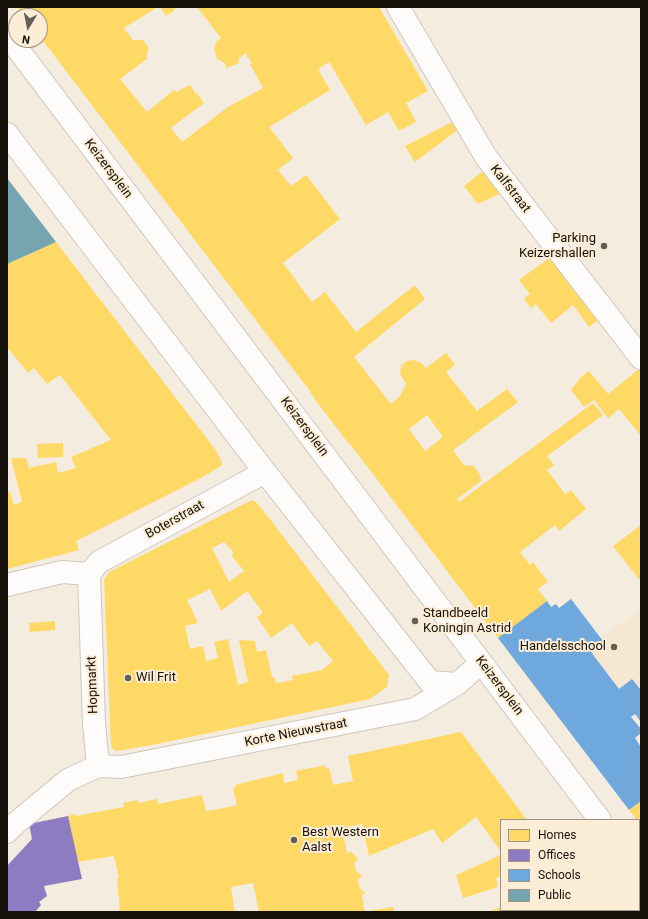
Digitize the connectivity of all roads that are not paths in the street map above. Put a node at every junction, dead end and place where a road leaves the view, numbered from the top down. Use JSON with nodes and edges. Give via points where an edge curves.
{"nodes":[{"id":1,"x":398,"y":7,"type":"edge"},
{"id":2,"x":7,"y":36,"type":"edge"},
{"id":3,"x":7,"y":134,"type":"edge"},
{"id":4,"x":641,"y":358,"type":"edge"},
{"id":5,"x":265,"y":472,"type":"junction"},
{"id":6,"x":89,"y":574,"type":"junction"},
{"id":7,"x":7,"y":585,"type":"edge"},
{"id":8,"x":481,"y":663,"type":"junction"},
{"id":9,"x":456,"y":684,"type":"junction"},
{"id":10,"x":98,"y":766,"type":"junction"},
{"id":11,"x":599,"y":819,"type":"edge"},
{"id":12,"x":7,"y":832,"type":"edge"}],
"edges":[{"from":1,"to":4,"type":"street","name":"Kalfstraat","via":[[486,157]]},
{"from":2,"to":8,"type":"street","name":"Keizersplein"},
{"from":3,"to":5,"type":"street"},
{"from":5,"to":6,"type":"street","name":"Boterstraat","via":[[99,562]]},
{"from":5,"to":9,"type":"street","via":[[430,682]]},
{"from":6,"to":7,"type":"street","via":[[62,572]]},
{"from":6,"to":10,"type":"street","name":"Hopmarkt"},
{"from":8,"to":9,"type":"street","name":"Korte Nieuwstraat"},
{"from":8,"to":11,"type":"street","name":"Keizersplein"},
{"from":9,"to":10,"type":"street","name":"Korte Nieuwstraat","via":[[416,709],[121,767]]},
{"from":10,"to":12,"type":"street","via":[[68,780]]}]}
